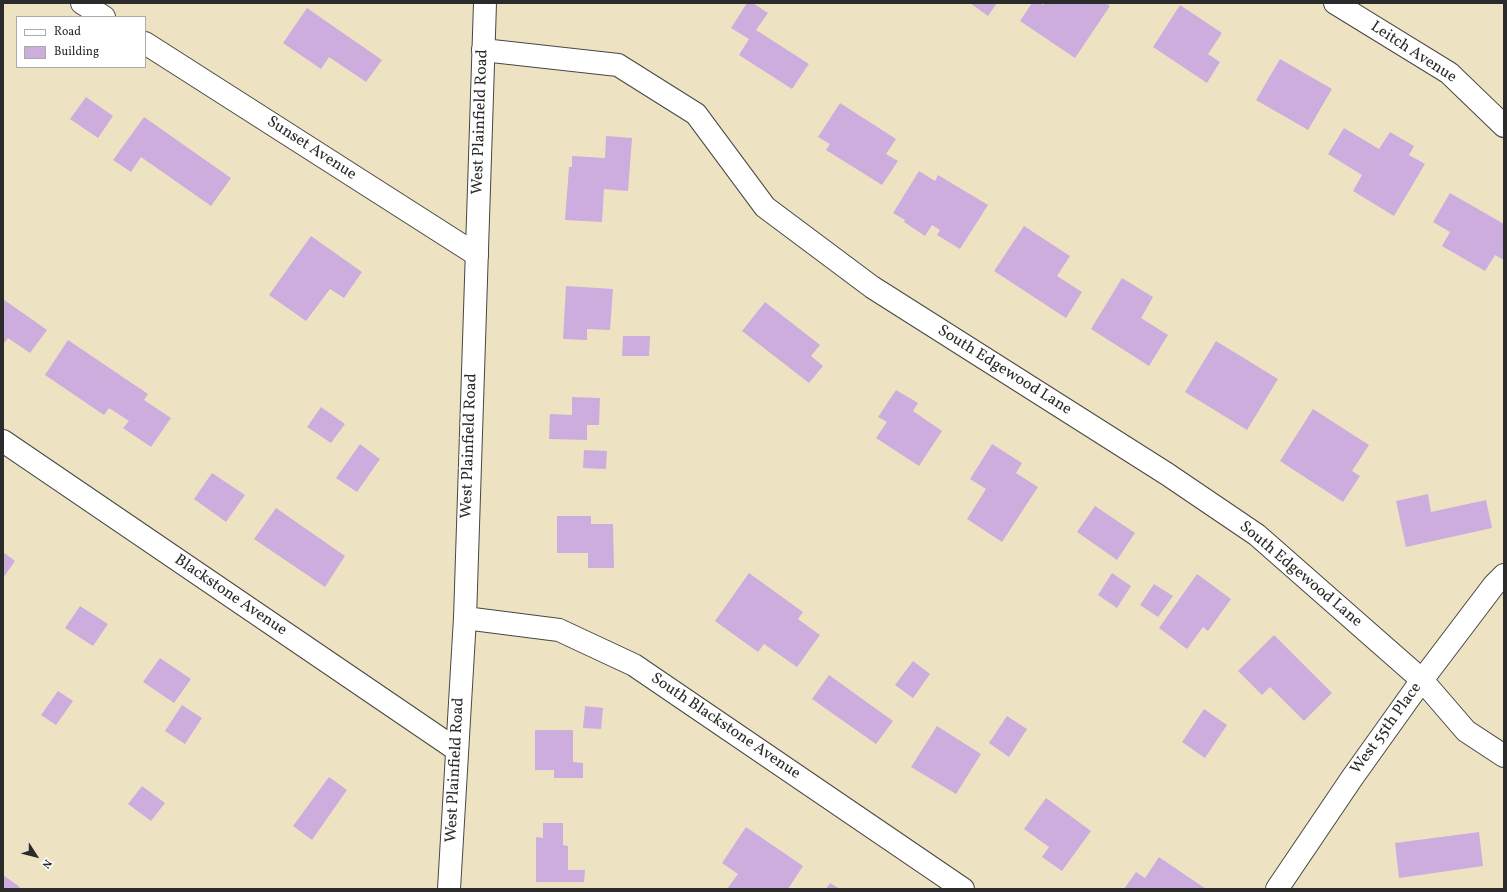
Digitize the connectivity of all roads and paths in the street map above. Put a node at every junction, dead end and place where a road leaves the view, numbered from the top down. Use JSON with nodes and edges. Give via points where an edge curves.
{"nodes":[{"id":1,"x":82,"y":3,"type":"edge"},
{"id":2,"x":485,"y":3,"type":"edge"},
{"id":3,"x":1335,"y":3,"type":"edge"},
{"id":4,"x":102,"y":16,"type":"edge"},
{"id":5,"x":146,"y":44,"type":"edge"},
{"id":6,"x":483,"y":50,"type":"junction"},
{"id":7,"x":1504,"y":126,"type":"edge"},
{"id":8,"x":476,"y":255,"type":"junction"},
{"id":9,"x":3,"y":441,"type":"edge"},
{"id":10,"x":1504,"y":574,"type":"edge"},
{"id":11,"x":465,"y":618,"type":"junction"},
{"id":12,"x":1422,"y":680,"type":"junction"},
{"id":13,"x":456,"y":750,"type":"junction"},
{"id":14,"x":1504,"y":756,"type":"edge"},
{"id":15,"x":449,"y":889,"type":"edge"},
{"id":16,"x":963,"y":889,"type":"edge"},
{"id":17,"x":1277,"y":889,"type":"edge"}],
"edges":[{"from":1,"to":4,"type":"street"},
{"from":2,"to":6,"type":"street","name":"West Plainfield Road"},
{"from":3,"to":7,"type":"street","name":"Leitch Avenue","via":[[1449,73]]},
{"from":5,"to":8,"type":"street","name":"Sunset Avenue"},
{"from":6,"to":8,"type":"street","name":"West Plainfield Road"},
{"from":6,"to":12,"type":"street","name":"South Edgewood Lane","via":[[618,65],[696,114],[765,207],[872,287],[1166,474],[1257,535]]},
{"from":8,"to":11,"type":"street","name":"West Plainfield Road"},
{"from":9,"to":13,"type":"street","name":"Blackstone Avenue"},
{"from":10,"to":12,"type":"street","name":"West 55th Place"},
{"from":11,"to":13,"type":"street","name":"West Plainfield Road"},
{"from":11,"to":16,"type":"street","name":"South Blackstone Avenue","via":[[559,630],[634,665]]},
{"from":12,"to":14,"type":"street","name":"South Edgewood Lane","via":[[1466,731]]},
{"from":12,"to":17,"type":"street","name":"West 55th Place"},
{"from":13,"to":15,"type":"street","name":"West Plainfield Road"}]}
